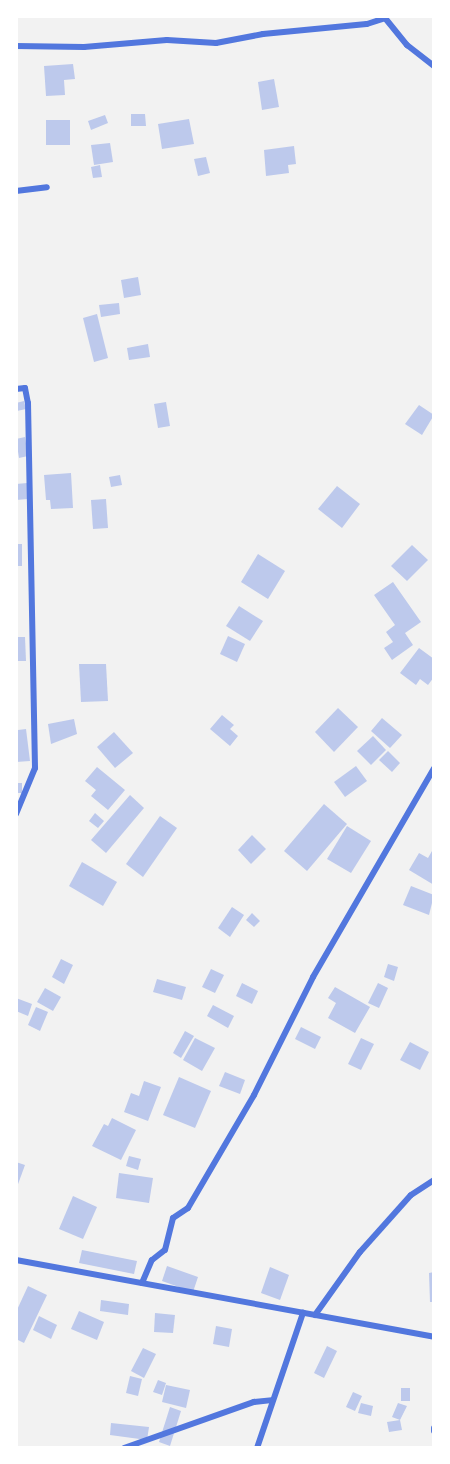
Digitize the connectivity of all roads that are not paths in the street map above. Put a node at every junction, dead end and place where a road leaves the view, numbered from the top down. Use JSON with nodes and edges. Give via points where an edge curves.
{"nodes":[{"id":1,"x":385,"y":17,"type":"edge"},
{"id":2,"x":16,"y":46,"type":"edge"},
{"id":3,"x":434,"y":66,"type":"edge"},
{"id":4,"x":47,"y":187,"type":"dead end"},
{"id":5,"x":16,"y":191,"type":"edge"},
{"id":6,"x":16,"y":389,"type":"edge"},
{"id":7,"x":434,"y":768,"type":"edge"},
{"id":8,"x":16,"y":814,"type":"edge"},
{"id":9,"x":434,"y":1180,"type":"edge"},
{"id":10,"x":16,"y":1260,"type":"edge"},
{"id":11,"x":142,"y":1283,"type":"junction"},
{"id":12,"x":303,"y":1313,"type":"junction"},
{"id":13,"x":315,"y":1315,"type":"junction"},
{"id":14,"x":434,"y":1336,"type":"edge"},
{"id":15,"x":272,"y":1400,"type":"junction"},
{"id":16,"x":124,"y":1448,"type":"edge"},
{"id":17,"x":257,"y":1448,"type":"edge"}],
"edges":[{"from":1,"to":2,"type":"street","via":[[367,24],[263,34],[216,43],[167,40],[84,48]]},
{"from":1,"to":3,"type":"street","via":[[407,45]]},
{"from":4,"to":5,"type":"street"},
{"from":6,"to":8,"type":"street","via":[[25,388],[28,403],[35,768]]},
{"from":7,"to":11,"type":"street","via":[[313,977],[254,1095],[188,1208],[173,1218],[165,1250],[152,1260]]},
{"from":9,"to":13,"type":"street","via":[[411,1195],[360,1252]]},
{"from":10,"to":11,"type":"street"},
{"from":11,"to":12,"type":"street"},
{"from":12,"to":13,"type":"street"},
{"from":12,"to":15,"type":"street"},
{"from":13,"to":14,"type":"street"},
{"from":15,"to":16,"type":"street","via":[[254,1402]]},
{"from":15,"to":17,"type":"street","via":[[269,1421]]}]}
